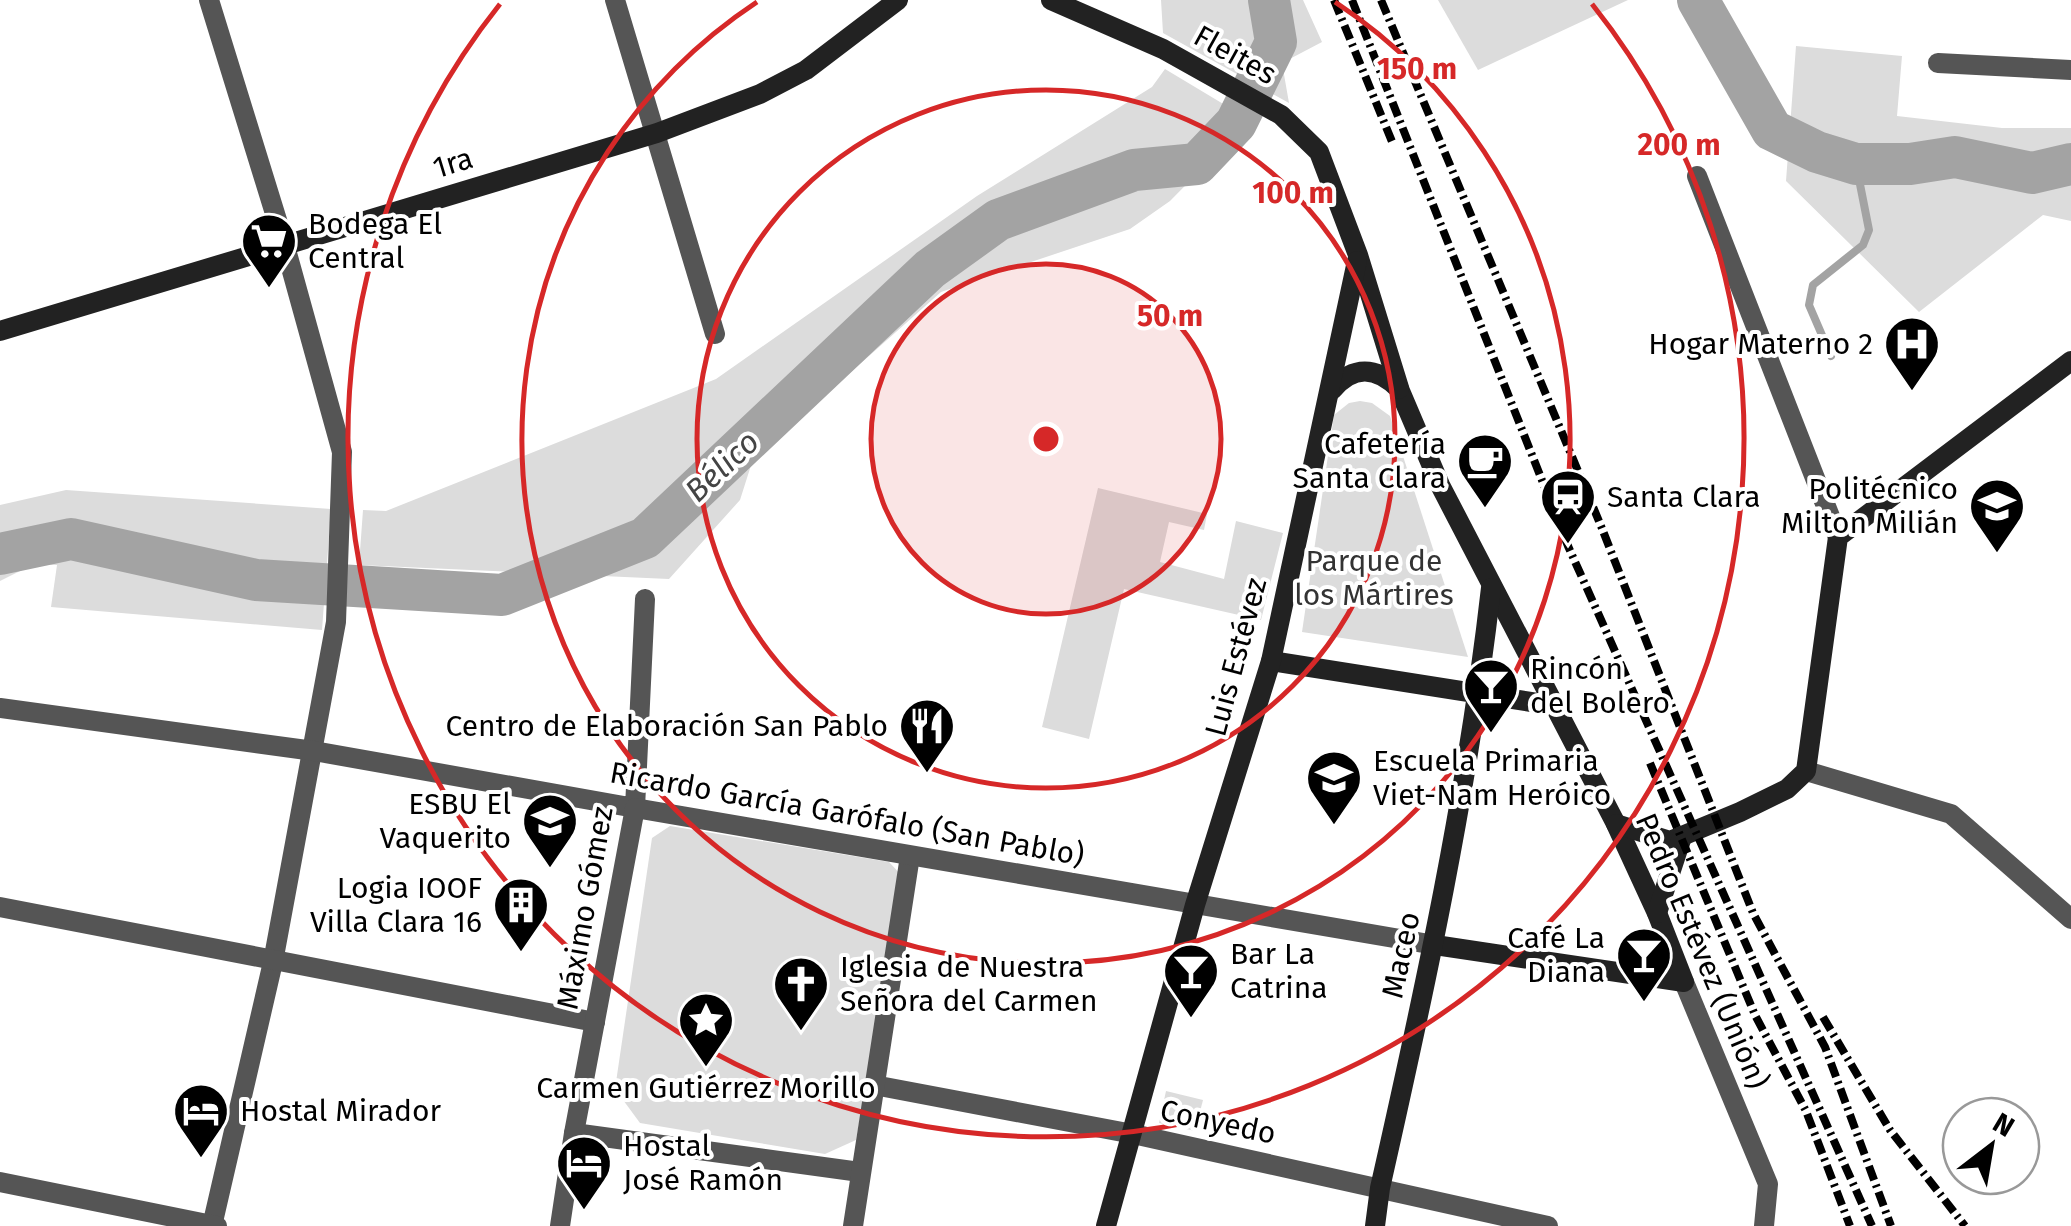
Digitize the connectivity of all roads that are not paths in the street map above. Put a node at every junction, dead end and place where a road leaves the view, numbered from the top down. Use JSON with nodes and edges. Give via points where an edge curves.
{"nodes":[{"id":1,"x":209,"y":0,"type":"edge"},
{"id":2,"x":616,"y":0,"type":"edge"},
{"id":3,"x":898,"y":0,"type":"edge"},
{"id":4,"x":1050,"y":0,"type":"edge"},
{"id":5,"x":1938,"y":63,"type":"dead end"},
{"id":6,"x":2071,"y":70,"type":"edge"},
{"id":7,"x":657,"y":133,"type":"junction"},
{"id":8,"x":1697,"y":176,"type":"dead end"},
{"id":9,"x":286,"y":246,"type":"junction"},
{"id":10,"x":1358,"y":255,"type":"junction"},
{"id":11,"x":0,"y":331,"type":"edge"},
{"id":12,"x":715,"y":334,"type":"dead end"},
{"id":13,"x":2071,"y":361,"type":"edge"},
{"id":14,"x":1332,"y":390,"type":"junction"},
{"id":15,"x":1400,"y":390,"type":"junction"},
{"id":16,"x":1838,"y":537,"type":"junction"},
{"id":17,"x":1491,"y":588,"type":"junction"},
{"id":18,"x":645,"y":599,"type":"dead end"},
{"id":19,"x":1271,"y":661,"type":"junction"},
{"id":20,"x":1479,"y":696,"type":"junction"},
{"id":21,"x":1556,"y":706,"type":"junction"},
{"id":22,"x":0,"y":708,"type":"edge"},
{"id":23,"x":314,"y":751,"type":"junction"},
{"id":24,"x":1806,"y":771,"type":"junction"},
{"id":25,"x":635,"y":808,"type":"junction"},
{"id":26,"x":1616,"y":824,"type":"junction"},
{"id":27,"x":1682,"y":837,"type":"junction"},
{"id":28,"x":910,"y":856,"type":"junction"},
{"id":29,"x":1195,"y":904,"type":"junction"},
{"id":30,"x":0,"y":907,"type":"edge"},
{"id":31,"x":1657,"y":913,"type":"junction"},
{"id":32,"x":2071,"y":919,"type":"edge"},
{"id":33,"x":1435,"y":945,"type":"junction"},
{"id":34,"x":273,"y":962,"type":"junction"},
{"id":35,"x":1684,"y":982,"type":"junction"},
{"id":36,"x":594,"y":1022,"type":"junction"},
{"id":37,"x":874,"y":1086,"type":"junction"},
{"id":38,"x":574,"y":1133,"type":"junction"},
{"id":39,"x":1132,"y":1134,"type":"junction"},
{"id":40,"x":860,"y":1172,"type":"junction"},
{"id":41,"x":0,"y":1182,"type":"edge"},
{"id":42,"x":1380,"y":1188,"type":"junction"},
{"id":43,"x":214,"y":1226,"type":"edge"},
{"id":44,"x":560,"y":1226,"type":"edge"},
{"id":45,"x":853,"y":1226,"type":"edge"},
{"id":46,"x":1106,"y":1226,"type":"edge"},
{"id":47,"x":1375,"y":1226,"type":"edge"},
{"id":48,"x":1548,"y":1226,"type":"edge"},
{"id":49,"x":1764,"y":1226,"type":"edge"}],
"edges":[{"from":1,"to":9,"type":"street"},
{"from":2,"to":7,"type":"street"},
{"from":3,"to":7,"type":"main road","name":"1ra","via":[[806,70]]},
{"from":4,"to":10,"type":"main road","name":"Fleites","via":[[1163,49],[1281,115],[1319,152]]},
{"from":5,"to":6,"type":"street"},
{"from":7,"to":9,"type":"main road","name":"1ra"},
{"from":7,"to":12,"type":"street"},
{"from":8,"to":16,"type":"street"},
{"from":9,"to":11,"type":"main road","name":"1ra"},
{"from":9,"to":23,"type":"street","via":[[342,452],[336,622]]},
{"from":10,"to":14,"type":"main road","name":"Luis Estévez"},
{"from":10,"to":15,"type":"main road"},
{"from":13,"to":16,"type":"main road"},
{"from":14,"to":15,"type":"main road","via":[[1346,375],[1364,370],[1382,374]]},
{"from":14,"to":19,"type":"main road","name":"Luis Estévez"},
{"from":15,"to":17,"type":"main road"},
{"from":16,"to":24,"type":"main road"},
{"from":17,"to":20,"type":"main road"},
{"from":17,"to":21,"type":"main road"},
{"from":18,"to":25,"type":"street","name":"Máximo Gómez"},
{"from":19,"to":20,"type":"main road"},
{"from":19,"to":29,"type":"main road","name":"Luis Estévez"},
{"from":20,"to":21,"type":"main road"},
{"from":20,"to":33,"type":"main road","name":"Maceo"},
{"from":21,"to":26,"type":"main road","name":"Pedro Estévez (Unión)"},
{"from":22,"to":23,"type":"street","name":"Ricardo García Garófalo (San Pablo)"},
{"from":23,"to":25,"type":"street","name":"Ricardo García Garófalo (San Pablo)"},
{"from":23,"to":34,"type":"street"},
{"from":24,"to":27,"type":"main road","via":[[1787,789]]},
{"from":24,"to":32,"type":"street","via":[[1951,814]]},
{"from":25,"to":28,"type":"street","name":"Ricardo García Garófalo (San Pablo)"},
{"from":25,"to":36,"type":"street","name":"Máximo Gómez"},
{"from":26,"to":27,"type":"main road","via":[[1670,841]]},
{"from":26,"to":31,"type":"main road","name":"Pedro Estévez (Unión)"},
{"from":27,"to":31,"type":"main road"},
{"from":28,"to":29,"type":"street","name":"Ricardo García Garófalo (San Pablo)"},
{"from":28,"to":37,"type":"street"},
{"from":29,"to":33,"type":"street","name":"Ricardo García Garófalo (San Pablo)"},
{"from":29,"to":39,"type":"main road","name":"Luis Estévez"},
{"from":30,"to":34,"type":"street"},
{"from":31,"to":35,"type":"main road","name":"Pedro Estévez (Unión)"},
{"from":33,"to":35,"type":"main road","name":"Ricardo García Garófalo (San Pablo)"},
{"from":33,"to":42,"type":"main road","name":"Maceo"},
{"from":34,"to":36,"type":"street"},
{"from":34,"to":43,"type":"street"},
{"from":35,"to":49,"type":"street","name":"Pedro Estévez (Unión)","via":[[1768,1184]]},
{"from":36,"to":38,"type":"street","name":"Máximo Gómez"},
{"from":37,"to":39,"type":"street","name":"Conyedo"},
{"from":37,"to":40,"type":"street"},
{"from":38,"to":40,"type":"street"},
{"from":38,"to":44,"type":"street","name":"Máximo Gómez"},
{"from":39,"to":42,"type":"street","name":"Conyedo"},
{"from":39,"to":46,"type":"main road","name":"Luis Estévez"},
{"from":40,"to":45,"type":"street"},
{"from":41,"to":43,"type":"street"},
{"from":42,"to":47,"type":"main road","name":"Maceo"},
{"from":42,"to":48,"type":"street","name":"Conyedo"}]}
